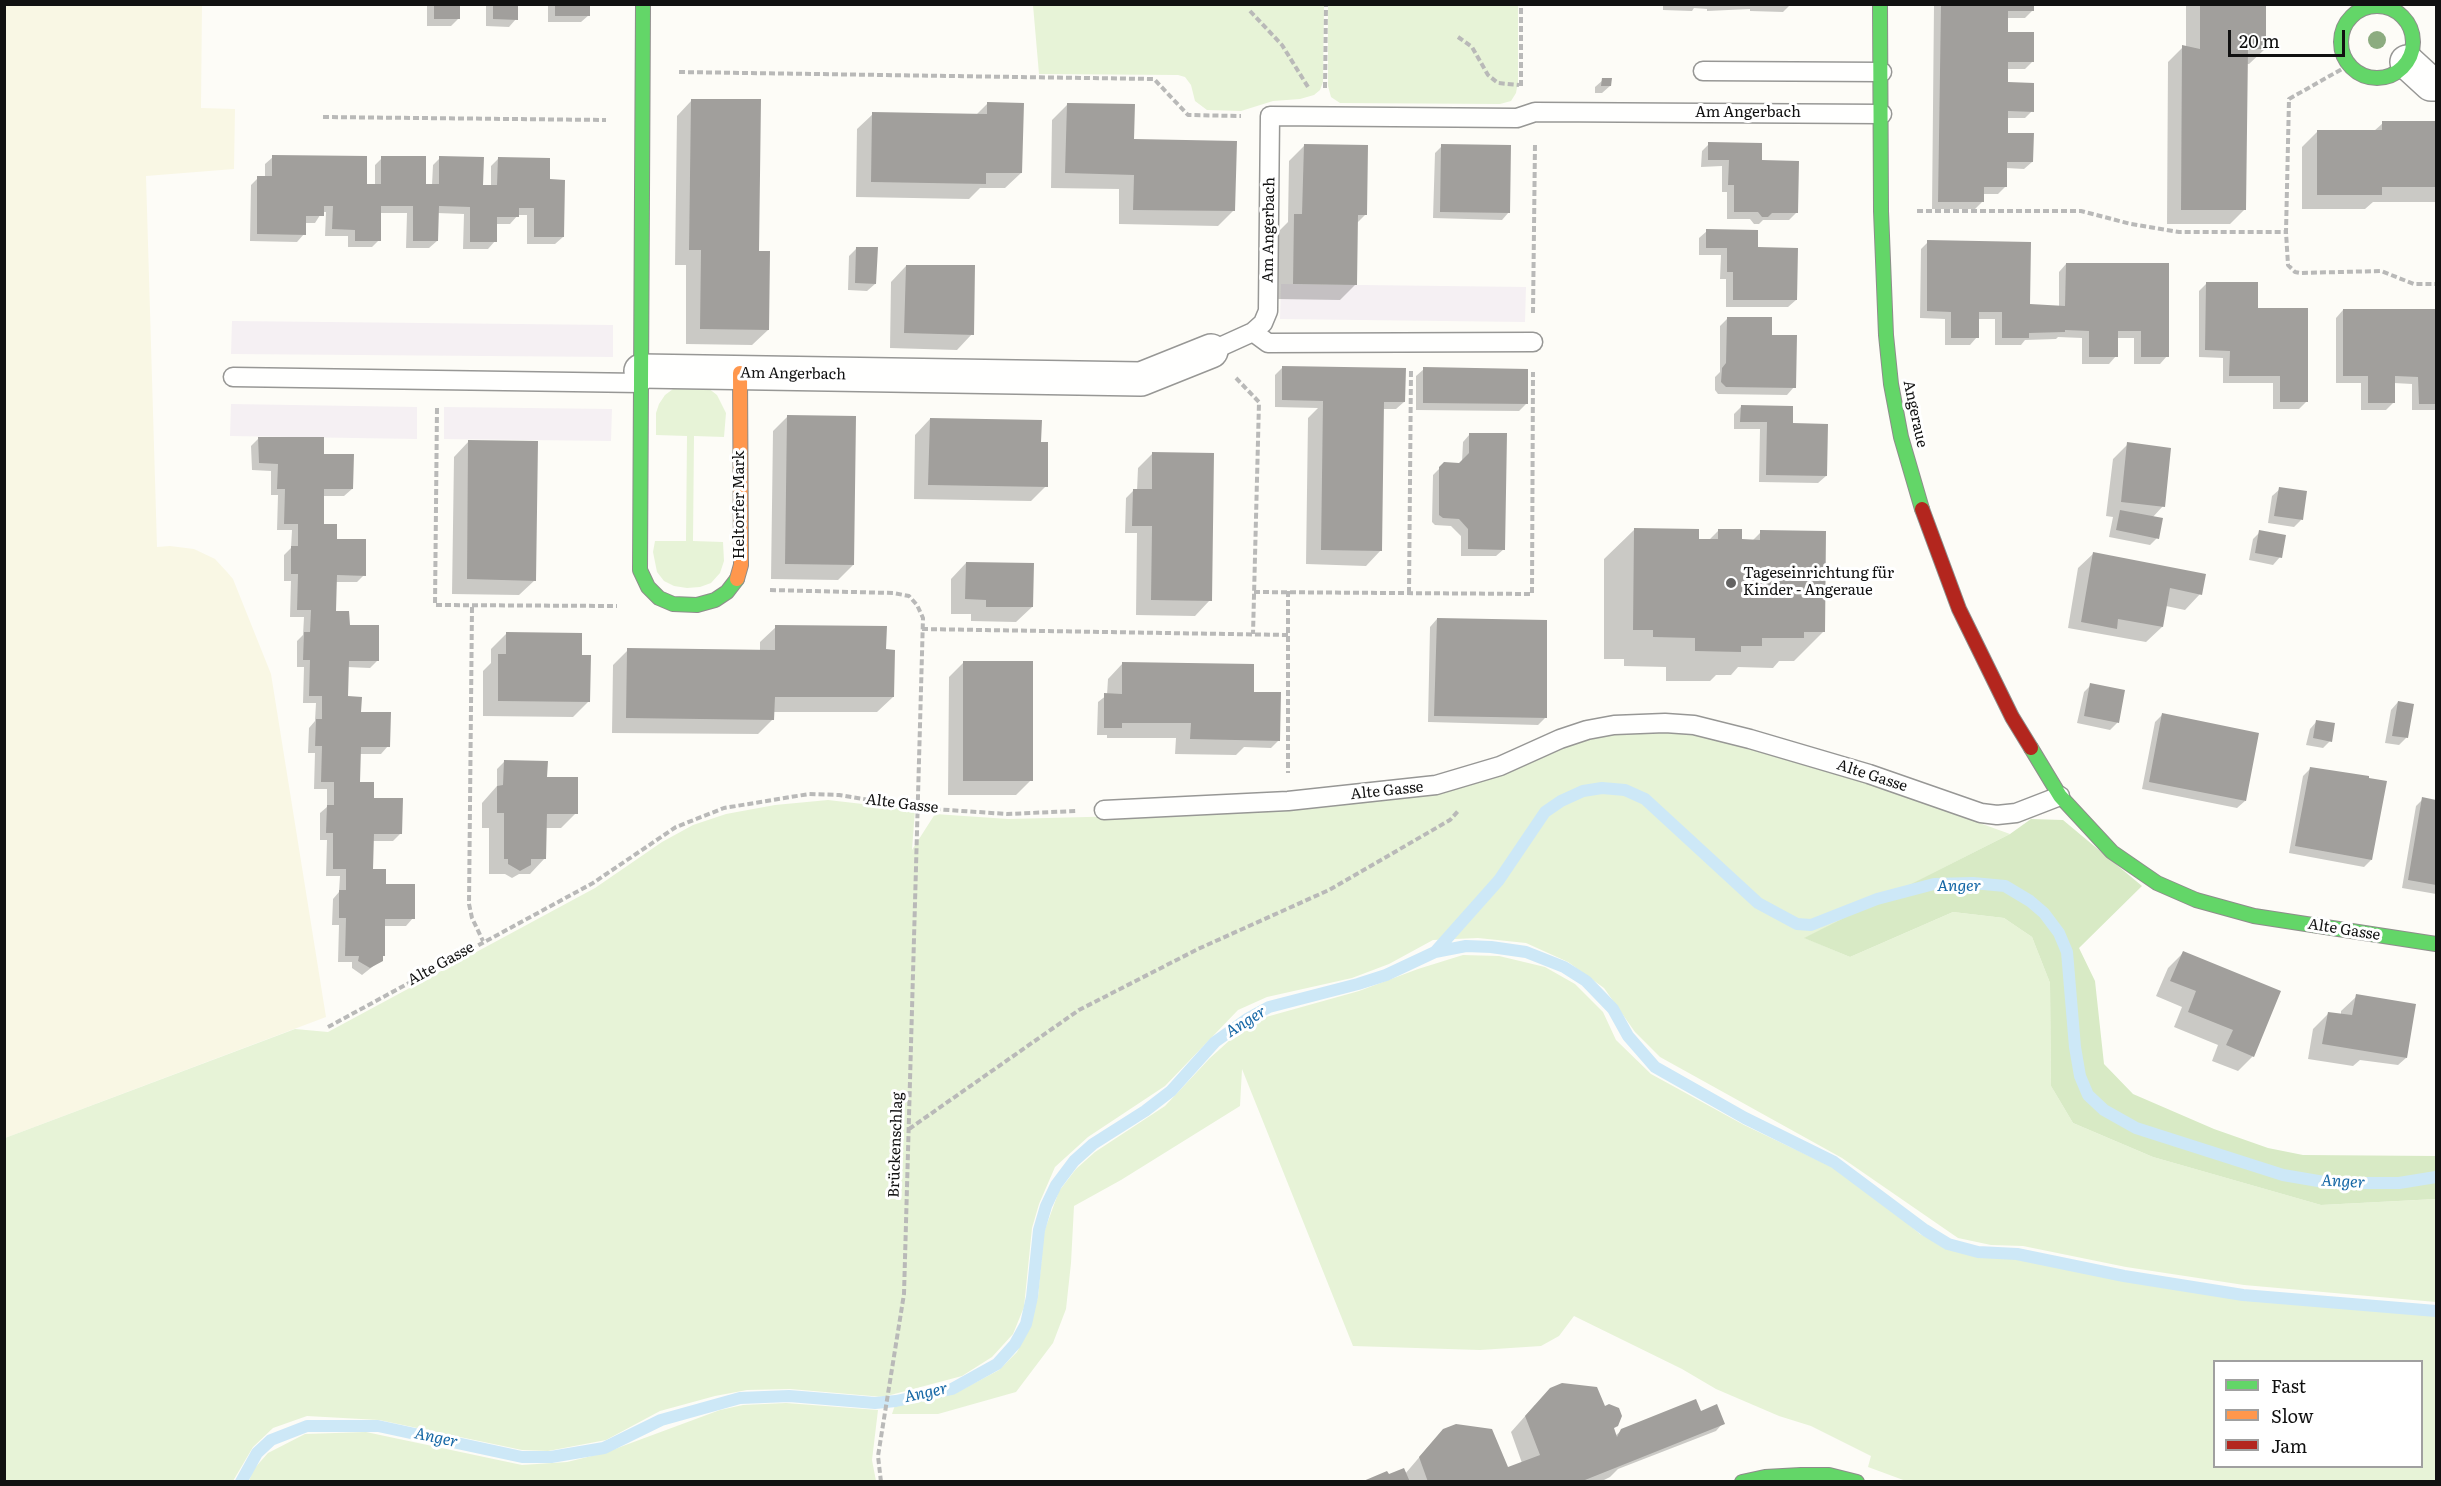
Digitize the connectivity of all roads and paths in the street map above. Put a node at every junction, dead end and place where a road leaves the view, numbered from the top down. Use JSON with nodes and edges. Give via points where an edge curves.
{"nodes":[{"id":1,"x":643,"y":4,"type":"edge"},
{"id":2,"x":1326,"y":4,"type":"edge"},
{"id":3,"x":1521,"y":4,"type":"edge"},
{"id":4,"x":1880,"y":4,"type":"edge"},
{"id":5,"x":1250,"y":11,"type":"dead end"},
{"id":6,"x":1458,"y":37,"type":"dead end"},
{"id":7,"x":2408,"y":62,"type":"junction"},
{"id":8,"x":2349,"y":65,"type":"junction"},
{"id":9,"x":642,"y":71,"type":"junction"},
{"id":10,"x":1703,"y":71,"type":"dead end"},
{"id":11,"x":1881,"y":72,"type":"junction"},
{"id":12,"x":2436,"y":84,"type":"edge"},
{"id":13,"x":1521,"y":85,"type":"junction"},
{"id":14,"x":1531,"y":114,"type":"junction"},
{"id":15,"x":1882,"y":114,"type":"junction"},
{"id":16,"x":1270,"y":116,"type":"junction"},
{"id":17,"x":1325,"y":116,"type":"junction"},
{"id":18,"x":323,"y":117,"type":"dead end"},
{"id":19,"x":643,"y":120,"type":"junction"},
{"id":20,"x":1881,"y":211,"type":"junction"},
{"id":21,"x":2286,"y":232,"type":"junction"},
{"id":22,"x":2436,"y":284,"type":"edge"},
{"id":23,"x":1253,"y":332,"type":"junction"},
{"id":24,"x":1412,"y":342,"type":"junction"},
{"id":25,"x":1533,"y":342,"type":"junction"},
{"id":26,"x":1211,"y":351,"type":"junction"},
{"id":27,"x":740,"y":373,"type":"junction"},
{"id":28,"x":233,"y":377,"type":"dead end"},
{"id":29,"x":641,"y":377,"type":"junction"},
{"id":30,"x":437,"y":380,"type":"junction"},
{"id":31,"x":737,"y":579,"type":"junction"},
{"id":32,"x":648,"y":587,"type":"junction"},
{"id":33,"x":1288,"y":591,"type":"junction"},
{"id":34,"x":1254,"y":592,"type":"junction"},
{"id":35,"x":1409,"y":593,"type":"junction"},
{"id":36,"x":472,"y":607,"type":"junction"},
{"id":37,"x":922,"y":629,"type":"junction"},
{"id":38,"x":1253,"y":634,"type":"junction"},
{"id":39,"x":1288,"y":634,"type":"junction"},
{"id":40,"x":1500,"y":766,"type":"junction"},
{"id":41,"x":2060,"y":796,"type":"junction"},
{"id":42,"x":1288,"y":801,"type":"junction"},
{"id":43,"x":919,"y":808,"type":"junction"},
{"id":44,"x":1104,"y":810,"type":"joint"},
{"id":45,"x":483,"y":941,"type":"junction"},
{"id":46,"x":2436,"y":944,"type":"edge"},
{"id":47,"x":328,"y":1027,"type":"dead end"},
{"id":48,"x":909,"y":1129,"type":"junction"},
{"id":49,"x":881,"y":1482,"type":"edge"},
{"id":50,"x":1742,"y":1482,"type":"edge"},
{"id":51,"x":1857,"y":1482,"type":"edge"}],
"edges":[{"from":1,"to":9,"type":"street"},
{"from":2,"to":17,"type":"path"},
{"from":3,"to":13,"type":"path"},
{"from":4,"to":11,"type":"street","name":"Angeraue"},
{"from":5,"to":17,"type":"path","via":[[1282,45]]},
{"from":6,"to":13,"type":"path","via":[[1472,47],[1488,75],[1498,83]]},
{"from":7,"to":8,"type":"street","via":[[2385,77],[2360,73]]},
{"from":7,"to":8,"type":"street","via":[[2413,50],[2409,24],[2389,7],[2375,5],[2362,8],[2344,27],[2342,53]]},
{"from":7,"to":12,"type":"street","via":[[2431,84]]},
{"from":8,"to":21,"type":"path","via":[[2289,99]]},
{"from":9,"to":16,"type":"path","via":[[1154,79],[1188,115]]},
{"from":9,"to":19,"type":"street"},
{"from":10,"to":11,"type":"lane"},
{"from":11,"to":15,"type":"street","name":"Angeraue"},
{"from":13,"to":14,"type":"path","via":[[1521,104]]},
{"from":14,"to":15,"type":"lane","name":"Am Angerbach"},
{"from":14,"to":17,"type":"lane","name":"Am Angerbach","via":[[1517,118]]},
{"from":14,"to":25,"type":"path"},
{"from":15,"to":20,"type":"street","name":"Angeraue"},
{"from":16,"to":17,"type":"lane","name":"Am Angerbach"},
{"from":16,"to":23,"type":"lane","name":"Am Angerbach","via":[[1268,311]]},
{"from":18,"to":19,"type":"path"},
{"from":19,"to":29,"type":"street"},
{"from":20,"to":21,"type":"path","via":[[2082,211],[2179,232]]},
{"from":20,"to":41,"type":"street","name":"Angeraue","via":[[1891,384],[1920,503],[1959,609],[2012,717]]},
{"from":21,"to":22,"type":"path","via":[[2286,261],[2295,272],[2381,271],[2414,284]]},
{"from":23,"to":24,"type":"lane","via":[[1268,343]]},
{"from":23,"to":26,"type":"lane","name":"Am Angerbach"},
{"from":24,"to":25,"type":"lane"},
{"from":24,"to":35,"type":"path"},
{"from":25,"to":35,"type":"path","via":[[1532,594]]},
{"from":26,"to":27,"type":"street","name":"Am Angerbach","via":[[1141,379]]},
{"from":26,"to":34,"type":"path","via":[[1259,402]]},
{"from":27,"to":29,"type":"street","name":"Am Angerbach"},
{"from":27,"to":31,"type":"street","name":"Heltorfer Mark","via":[[741,565]]},
{"from":28,"to":30,"type":"lane"},
{"from":29,"to":30,"type":"lane"},
{"from":29,"to":32,"type":"street","via":[[639,554],[640,570]]},
{"from":30,"to":36,"type":"path","via":[[435,605]]},
{"from":31,"to":32,"type":"street","name":"Heltorfer Mark","via":[[715,600],[697,605],[673,604]]},
{"from":31,"to":37,"type":"path","name":"Brückenschlag","via":[[754,590],[909,596],[923,618]]},
{"from":32,"to":36,"type":"path","via":[[624,606]]},
{"from":33,"to":34,"type":"path"},
{"from":33,"to":35,"type":"path"},
{"from":33,"to":39,"type":"path"},
{"from":34,"to":38,"type":"path"},
{"from":36,"to":45,"type":"path","via":[[469,904]]},
{"from":37,"to":38,"type":"path"},
{"from":37,"to":43,"type":"path","name":"Brückenschlag"},
{"from":38,"to":39,"type":"path"},
{"from":39,"to":42,"type":"path"},
{"from":40,"to":41,"type":"lane","name":"Alte Gasse","via":[[1587,730],[1665,723],[1694,725],[1750,739],[1981,813],[2016,813]]},
{"from":40,"to":42,"type":"lane","name":"Alte Gasse","via":[[1436,785]]},
{"from":40,"to":48,"type":"path","via":[[1450,820],[1329,890],[1198,949],[1079,1010]]},
{"from":41,"to":46,"type":"street","name":"Alte Gasse","via":[[2112,852],[2157,883],[2196,900],[2254,915]]},
{"from":42,"to":44,"type":"lane","name":"Alte Gasse"},
{"from":43,"to":44,"type":"path","name":"Alte Gasse","via":[[1007,814]]},
{"from":43,"to":45,"type":"path","name":"Alte Gasse","via":[[809,794],[724,808],[676,827],[593,883]]},
{"from":43,"to":48,"type":"path","name":"Brückenschlag"},
{"from":45,"to":47,"type":"path","name":"Alte Gasse"},
{"from":48,"to":49,"type":"path","name":"Brückenschlag","via":[[904,1294],[878,1456]]},
{"from":50,"to":51,"type":"street","via":[[1765,1477],[1829,1475]]}]}
